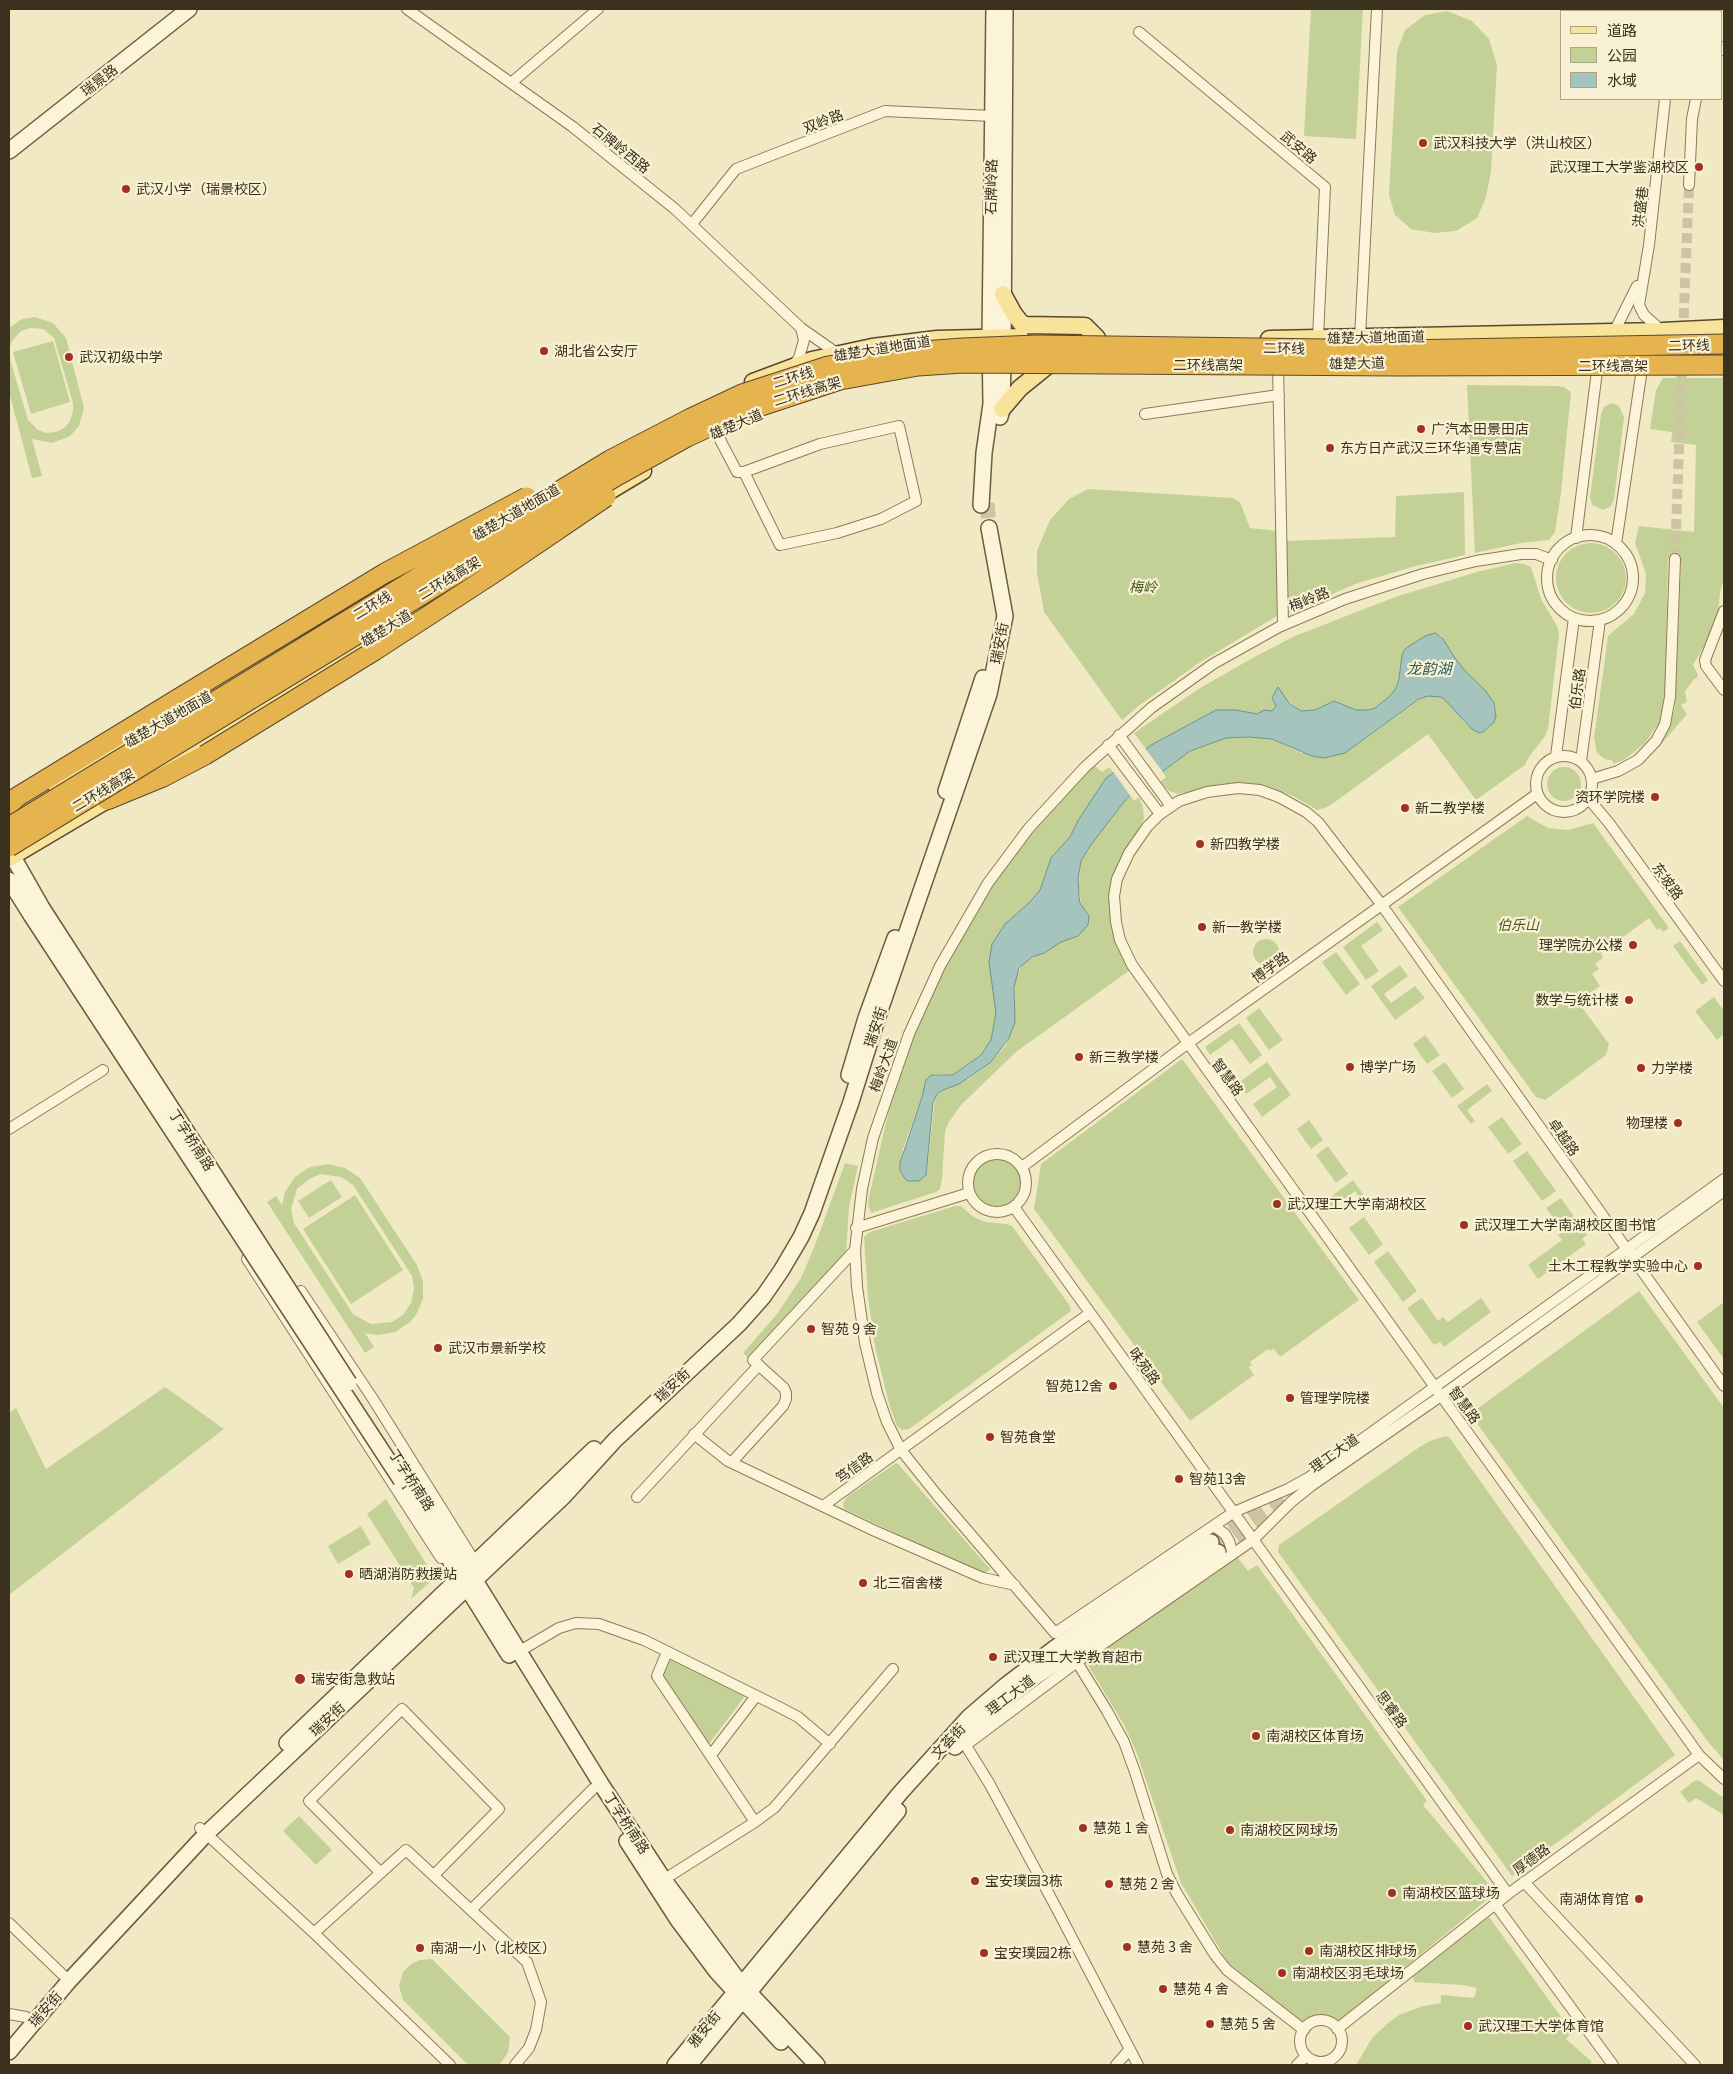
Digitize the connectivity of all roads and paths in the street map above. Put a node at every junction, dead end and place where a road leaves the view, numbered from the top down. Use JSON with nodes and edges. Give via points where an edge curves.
{"nodes":[{"id":1,"x":189,"y":9,"type":"edge"},
{"id":2,"x":406,"y":9,"type":"edge"},
{"id":3,"x":598,"y":9,"type":"edge"},
{"id":4,"x":994,"y":9,"type":"edge"},
{"id":5,"x":1005,"y":9,"type":"edge"},
{"id":6,"x":1377,"y":9,"type":"edge"},
{"id":7,"x":1138,"y":32,"type":"dead end"},
{"id":8,"x":511,"y":83,"type":"junction"},
{"id":9,"x":1665,"y":100,"type":"edge"},
{"id":10,"x":1696,"y":100,"type":"edge"},
{"id":11,"x":992,"y":116,"type":"junction"},
{"id":12,"x":9,"y":151,"type":"edge"},
{"id":13,"x":1689,"y":185,"type":"tunnel mouth"},
{"id":14,"x":692,"y":224,"type":"junction"},
{"id":15,"x":1646,"y":259,"type":"junction"},
{"id":16,"x":1003,"y":294,"type":"junction"},
{"id":17,"x":801,"y":328,"type":"junction"},
{"id":18,"x":1724,"y":328,"type":"edge"},
{"id":19,"x":1662,"y":331,"type":"junction"},
{"id":20,"x":1614,"y":332,"type":"junction"},
{"id":21,"x":996,"y":337,"type":"junction"},
{"id":22,"x":1097,"y":338,"type":"junction"},
{"id":23,"x":1318,"y":338,"type":"junction"},
{"id":24,"x":1360,"y":338,"type":"junction"},
{"id":25,"x":1724,"y":344,"type":"edge"},
{"id":26,"x":838,"y":354,"type":"junction"},
{"id":27,"x":1598,"y":360,"type":"junction"},
{"id":28,"x":1643,"y":361,"type":"junction"},
{"id":29,"x":1278,"y":363,"type":"junction"},
{"id":30,"x":1723,"y":363,"type":"edge"},
{"id":31,"x":1003,"y":365,"type":"junction"},
{"id":32,"x":793,"y":366,"type":"junction"},
{"id":33,"x":1046,"y":367,"type":"junction"},
{"id":34,"x":1279,"y":395,"type":"junction"},
{"id":35,"x":1002,"y":409,"type":"junction"},
{"id":36,"x":1145,"y":414,"type":"dead end"},
{"id":37,"x":716,"y":432,"type":"junction"},
{"id":38,"x":610,"y":460,"type":"junction"},
{"id":39,"x":744,"y":472,"type":"junction"},
{"id":40,"x":987,"y":529,"type":"tunnel mouth"},
{"id":41,"x":1576,"y":538,"type":"junction"},
{"id":42,"x":1616,"y":544,"type":"junction"},
{"id":43,"x":1676,"y":559,"type":"tunnel mouth"},
{"id":44,"x":1552,"y":560,"type":"junction"},
{"id":45,"x":1724,"y":611,"type":"edge"},
{"id":46,"x":1574,"y":618,"type":"junction"},
{"id":47,"x":1600,"y":620,"type":"junction"},
{"id":48,"x":1283,"y":625,"type":"junction"},
{"id":49,"x":1724,"y":690,"type":"edge"},
{"id":50,"x":1119,"y":735,"type":"junction"},
{"id":51,"x":1108,"y":745,"type":"junction"},
{"id":52,"x":1556,"y":756,"type":"junction"},
{"id":53,"x":1581,"y":761,"type":"junction"},
{"id":54,"x":1592,"y":779,"type":"junction"},
{"id":55,"x":1537,"y":794,"type":"junction"},
{"id":56,"x":1589,"y":795,"type":"junction"},
{"id":57,"x":107,"y":800,"type":"junction"},
{"id":58,"x":11,"y":803,"type":"edge"},
{"id":59,"x":1171,"y":806,"type":"junction"},
{"id":60,"x":1160,"y":814,"type":"junction"},
{"id":61,"x":9,"y":827,"type":"edge"},
{"id":62,"x":10,"y":853,"type":"edge"},
{"id":63,"x":17,"y":884,"type":"edge"},
{"id":64,"x":1381,"y":904,"type":"junction"},
{"id":65,"x":1724,"y":969,"type":"edge"},
{"id":66,"x":1724,"y":981,"type":"edge"},
{"id":67,"x":1187,"y":1044,"type":"junction"},
{"id":68,"x":103,"y":1070,"type":"dead end"},
{"id":69,"x":9,"y":1129,"type":"edge"},
{"id":70,"x":1022,"y":1166,"type":"junction"},
{"id":71,"x":1724,"y":1179,"type":"edge"},
{"id":72,"x":1724,"y":1191,"type":"edge"},
{"id":73,"x":969,"y":1192,"type":"junction"},
{"id":74,"x":1014,"y":1207,"type":"junction"},
{"id":75,"x":856,"y":1228,"type":"junction"},
{"id":76,"x":855,"y":1250,"type":"junction"},
{"id":77,"x":1629,"y":1254,"type":"junction"},
{"id":78,"x":247,"y":1259,"type":"dead end"},
{"id":79,"x":277,"y":1307,"type":"junction"},
{"id":80,"x":1090,"y":1313,"type":"junction"},
{"id":81,"x":759,"y":1365,"type":"junction"},
{"id":82,"x":1724,"y":1386,"type":"edge"},
{"id":83,"x":1438,"y":1391,"type":"junction"},
{"id":84,"x":694,"y":1434,"type":"junction"},
{"id":85,"x":901,"y":1450,"type":"junction"},
{"id":86,"x":732,"y":1462,"type":"junction"},
{"id":87,"x":637,"y":1497,"type":"dead end"},
{"id":88,"x":822,"y":1506,"type":"junction"},
{"id":89,"x":1234,"y":1512,"type":"junction"},
{"id":90,"x":1214,"y":1526,"type":"junction"},
{"id":91,"x":1254,"y":1540,"type":"junction"},
{"id":92,"x":1220,"y":1550,"type":"junction"},
{"id":93,"x":467,"y":1575,"type":"junction"},
{"id":94,"x":1015,"y":1585,"type":"junction"},
{"id":95,"x":1055,"y":1633,"type":"joint"},
{"id":96,"x":667,"y":1652,"type":"junction"},
{"id":97,"x":515,"y":1654,"type":"junction"},
{"id":98,"x":1077,"y":1662,"type":"junction"},
{"id":99,"x":892,"y":1669,"type":"dead end"},
{"id":100,"x":756,"y":1696,"type":"junction"},
{"id":101,"x":964,"y":1742,"type":"junction"},
{"id":102,"x":830,"y":1744,"type":"junction"},
{"id":103,"x":711,"y":1755,"type":"junction"},
{"id":104,"x":1699,"y":1755,"type":"junction"},
{"id":105,"x":1724,"y":1779,"type":"edge"},
{"id":106,"x":593,"y":1789,"type":"junction"},
{"id":107,"x":755,"y":1822,"type":"junction"},
{"id":108,"x":203,"y":1831,"type":"junction"},
{"id":109,"x":381,"y":1873,"type":"junction"},
{"id":110,"x":434,"y":1875,"type":"junction"},
{"id":111,"x":1524,"y":1882,"type":"junction"},
{"id":112,"x":660,"y":1883,"type":"junction"},
{"id":113,"x":1508,"y":1894,"type":"junction"},
{"id":114,"x":1495,"y":1904,"type":"junction"},
{"id":115,"x":471,"y":1910,"type":"junction"},
{"id":116,"x":9,"y":1923,"type":"edge"},
{"id":117,"x":314,"y":1933,"type":"junction"},
{"id":118,"x":63,"y":1975,"type":"junction"},
{"id":119,"x":742,"y":1993,"type":"junction"},
{"id":120,"x":9,"y":2014,"type":"edge"},
{"id":121,"x":26,"y":2018,"type":"junction"},
{"id":122,"x":1337,"y":2029,"type":"junction"},
{"id":123,"x":1304,"y":2030,"type":"junction"},
{"id":124,"x":9,"y":2038,"type":"edge"},
{"id":125,"x":1130,"y":2049,"type":"junction"},
{"id":126,"x":9,"y":2052,"type":"edge"},
{"id":127,"x":1306,"y":2056,"type":"junction"},
{"id":128,"x":450,"y":2065,"type":"edge"},
{"id":129,"x":515,"y":2065,"type":"edge"},
{"id":130,"x":675,"y":2065,"type":"edge"},
{"id":131,"x":689,"y":2065,"type":"edge"},
{"id":132,"x":803,"y":2065,"type":"edge"},
{"id":133,"x":817,"y":2065,"type":"edge"},
{"id":134,"x":1116,"y":2065,"type":"edge"},
{"id":135,"x":1138,"y":2065,"type":"edge"},
{"id":136,"x":1297,"y":2065,"type":"edge"},
{"id":137,"x":1613,"y":2065,"type":"edge"},
{"id":138,"x":1695,"y":2065,"type":"edge"}],
"edges":[{"from":1,"to":12,"type":"main road","name":"瑞景路"},
{"from":2,"to":8,"type":"street","name":"石牌岭西路"},
{"from":3,"to":8,"type":"street"},
{"from":4,"to":11,"type":"main road","name":"石牌岭路"},
{"from":5,"to":16,"type":"main road","name":"石牌岭路"},
{"from":6,"to":24,"type":"street"},
{"from":7,"to":23,"type":"street","name":"武安路","via":[[1325,187]]},
{"from":8,"to":14,"type":"street","name":"石牌岭西路","via":[[580,133]]},
{"from":9,"to":15,"type":"street","name":"洪盛巷"},
{"from":10,"to":13,"type":"street"},
{"from":11,"to":14,"type":"street","name":"双岭路","via":[[885,112],[736,169]]},
{"from":11,"to":21,"type":"main road","name":"石牌岭路"},
{"from":14,"to":17,"type":"street","name":"石牌岭西路"},
{"from":15,"to":19,"type":"street","name":"洪盛巷","via":[[1640,308]]},
{"from":15,"to":20,"type":"street","name":"洪盛巷","via":[[1630,302]]},
{"from":16,"to":21,"type":"main road","name":"石牌岭路"},
{"from":16,"to":22,"type":"main road","via":[[1021,323],[1084,326]]},
{"from":17,"to":26,"type":"street","name":"石牌岭西路"},
{"from":17,"to":32,"type":"street","via":[[804,340]]},
{"from":18,"to":19,"type":"main road","name":"雄楚大道地面道"},
{"from":19,"to":20,"type":"main road","name":"雄楚大道地面道"},
{"from":20,"to":24,"type":"main road","name":"雄楚大道地面道"},
{"from":21,"to":22,"type":"main road","name":"雄楚大道地面道"},
{"from":21,"to":26,"type":"main road","name":"雄楚大道地面道","via":[[937,339]]},
{"from":21,"to":31,"type":"main road","name":"石牌岭路"},
{"from":22,"to":23,"type":"main road","name":"雄楚大道地面道"},
{"from":23,"to":24,"type":"main road","name":"雄楚大道地面道"},
{"from":25,"to":38,"type":"highway","name":"二环线","bridge":true,"via":[[1402,350],[1037,345],[909,352],[854,360],[742,394]]},
{"from":26,"to":32,"type":"main road","name":"雄楚大道地面道"},
{"from":27,"to":28,"type":"main road","name":"雄楚大道"},
{"from":27,"to":29,"type":"main road","name":"雄楚大道"},
{"from":27,"to":41,"type":"street"},
{"from":28,"to":30,"type":"main road","name":"雄楚大道"},
{"from":28,"to":42,"type":"street"},
{"from":29,"to":33,"type":"main road","name":"雄楚大道","via":[[1128,362]]},
{"from":29,"to":34,"type":"street"},
{"from":30,"to":31,"type":"highway","name":"二环线高架","bridge":true},
{"from":31,"to":33,"type":"main road","name":"雄楚大道"},
{"from":31,"to":35,"type":"main road"},
{"from":31,"to":35,"type":"main road","via":[[991,404],[984,453],[984,504],[992,444]]},
{"from":31,"to":37,"type":"main road","name":"雄楚大道","via":[[871,381],[810,396]]},
{"from":31,"to":57,"type":"highway","bridge":true,"via":[[916,374],[846,386],[732,424],[624,484],[382,646],[206,755]]},
{"from":31,"to":62,"type":"highway","name":"二环线高架","bridge":true,"via":[[940,364],[840,380],[738,414],[687,437],[615,477]]},
{"from":32,"to":58,"type":"main road","name":"雄楚大道地面道","via":[[708,401],[165,722]]},
{"from":33,"to":35,"type":"main road","via":[[1020,388]]},
{"from":34,"to":36,"type":"street"},
{"from":34,"to":48,"type":"street"},
{"from":37,"to":39,"type":"street","via":[[737,472]]},
{"from":37,"to":57,"type":"main road","name":"雄楚大道","via":[[647,468]]},
{"from":38,"to":58,"type":"highway","bridge":true,"via":[[573,473],[386,572]]},
{"from":38,"to":61,"type":"highway","name":"二环线","bridge":true},
{"from":39,"to":39,"type":"street","via":[[820,444],[899,426],[916,501],[881,519],[780,545]]},
{"from":40,"to":93,"type":"main road","name":"瑞安街","via":[[1005,616],[989,694],[851,1102],[801,1237],[763,1296],[739,1324],[644,1412],[564,1496]]},
{"from":41,"to":42,"type":"street","via":[[1597,536]]},
{"from":41,"to":44,"type":"street","via":[[1562,547]]},
{"from":42,"to":47,"type":"street","via":[[1632,568],[1632,587],[1624,605]]},
{"from":43,"to":54,"type":"street","via":[[1670,697],[1665,724],[1638,760],[1618,771]]},
{"from":44,"to":46,"type":"street","via":[[1548,579],[1552,598]]},
{"from":44,"to":48,"type":"street","name":"梅岭路","via":[[1536,554],[1521,554],[1476,561],[1423,574]]},
{"from":45,"to":49,"type":"street","via":[[1705,656],[1706,666]]},
{"from":46,"to":47,"type":"street"},
{"from":46,"to":52,"type":"street","name":"伯乐路"},
{"from":47,"to":53,"type":"street","name":"伯乐路"},
{"from":48,"to":50,"type":"street","name":"梅岭路","via":[[1213,664]]},
{"from":50,"to":51,"type":"street","name":"梅岭路"},
{"from":50,"to":59,"type":"street"},
{"from":51,"to":60,"type":"street"},
{"from":51,"to":75,"type":"street","name":"梅岭大道","via":[[1018,841],[988,883],[940,966],[909,1034],[885,1102],[867,1163]]},
{"from":52,"to":53,"type":"street","via":[[1566,755]]},
{"from":52,"to":55,"type":"street","via":[[1538,771],[1535,782]]},
{"from":53,"to":54,"type":"street"},
{"from":54,"to":56,"type":"street"},
{"from":55,"to":56,"type":"street","via":[[1548,807],[1558,812],[1575,810]]},
{"from":55,"to":64,"type":"street","name":"博学路"},
{"from":56,"to":65,"type":"street","name":"东坡路","via":[[1613,819]]},
{"from":56,"to":66,"type":"street","name":"东坡路"},
{"from":57,"to":62,"type":"main road","name":"雄楚大道"},
{"from":59,"to":60,"type":"street","name":"卓越路"},
{"from":59,"to":64,"type":"street","name":"卓越路","via":[[1188,798],[1229,788],[1260,790],[1279,797],[1318,822]]},
{"from":60,"to":67,"type":"street","name":"智慧路","via":[[1137,839],[1121,871],[1114,896],[1116,922],[1123,950]]},
{"from":62,"to":63,"type":"main road","name":"丁字桥南路"},
{"from":63,"to":93,"type":"main road","name":"丁字桥南路","bridge":true},
{"from":64,"to":67,"type":"street","name":"博学路"},
{"from":64,"to":77,"type":"street","name":"卓越路"},
{"from":67,"to":70,"type":"street","name":"博学路"},
{"from":67,"to":83,"type":"street","name":"智慧路"},
{"from":68,"to":69,"type":"street"},
{"from":70,"to":73,"type":"street","via":[[1008,1155],[984,1156],[971,1169]]},
{"from":70,"to":74,"type":"street","via":[[1026,1186],[1024,1195]]},
{"from":71,"to":77,"type":"street","name":"理工大道"},
{"from":72,"to":77,"type":"street","name":"理工大道"},
{"from":73,"to":74,"type":"street","via":[[977,1205],[990,1211],[1000,1212]]},
{"from":73,"to":75,"type":"street"},
{"from":74,"to":80,"type":"street","name":"味苑路"},
{"from":75,"to":76,"type":"street","name":"梅岭大道"},
{"from":76,"to":81,"type":"street","via":[[753,1360]]},
{"from":76,"to":85,"type":"street","name":"梅岭大道","via":[[868,1360],[886,1422]]},
{"from":77,"to":82,"type":"street","name":"卓越路"},
{"from":77,"to":83,"type":"street","name":"理工大道"},
{"from":78,"to":79,"type":"street"},
{"from":79,"to":93,"type":"street"},
{"from":79,"to":93,"type":"street","via":[[301,1291],[373,1399]]},
{"from":80,"to":85,"type":"street","name":"笃信路"},
{"from":80,"to":89,"type":"street","name":"味苑路"},
{"from":81,"to":84,"type":"street"},
{"from":81,"to":86,"type":"street","via":[[784,1388],[786,1399]]},
{"from":83,"to":89,"type":"street","name":"理工大道","via":[[1308,1478]]},
{"from":83,"to":91,"type":"street","name":"理工大道","via":[[1304,1491]]},
{"from":83,"to":104,"type":"street","name":"智慧路"},
{"from":84,"to":86,"type":"street"},
{"from":84,"to":87,"type":"street"},
{"from":85,"to":88,"type":"street","name":"笃信路"},
{"from":85,"to":94,"type":"street","name":"梅岭大道"},
{"from":86,"to":88,"type":"street"},
{"from":88,"to":94,"type":"street","via":[[983,1578]]},
{"from":89,"to":90,"type":"street","name":"理工大道"},
{"from":89,"to":91,"type":"street","name":"味苑路"},
{"from":90,"to":92,"type":"street","via":[[1225,1534],[1232,1550]]},
{"from":90,"to":95,"type":"street","name":"理工大道"},
{"from":91,"to":92,"type":"street","name":"理工大道"},
{"from":91,"to":113,"type":"street","name":"思睿路"},
{"from":92,"to":98,"type":"street","name":"理工大道"},
{"from":92,"to":101,"type":"main road","name":"文荟街","via":[[1035,1677],[998,1706]]},
{"from":92,"to":119,"type":"main road","name":"文荟街","via":[[1055,1648],[969,1718],[901,1792]]},
{"from":93,"to":97,"type":"main road","name":"丁字桥南路"},
{"from":93,"to":108,"type":"main road","name":"瑞安街"},
{"from":94,"to":95,"type":"street","name":"梅岭大道"},
{"from":96,"to":97,"type":"street","via":[[623,1631],[584,1622],[559,1628]]},
{"from":96,"to":100,"type":"street"},
{"from":96,"to":103,"type":"street","via":[[657,1676]]},
{"from":97,"to":106,"type":"main road","name":"丁字桥南路"},
{"from":97,"to":112,"type":"main road","name":"丁字桥南路","via":[[601,1784]]},
{"from":98,"to":101,"type":"street","name":"理工大道"},
{"from":98,"to":123,"type":"street","via":[[1124,1742],[1167,1874],[1214,1955],[1227,1970]]},
{"from":99,"to":102,"type":"street"},
{"from":100,"to":102,"type":"street","via":[[791,1713]]},
{"from":100,"to":103,"type":"street"},
{"from":101,"to":119,"type":"main road","name":"文荟街","via":[[923,1781]]},
{"from":101,"to":125,"type":"street","via":[[1055,1905]]},
{"from":102,"to":107,"type":"street","via":[[783,1800]]},
{"from":103,"to":107,"type":"street"},
{"from":104,"to":105,"type":"street","name":"智慧路"},
{"from":104,"to":111,"type":"street","name":"厚德路"},
{"from":106,"to":112,"type":"main road","name":"丁字桥南路"},
{"from":106,"to":115,"type":"street"},
{"from":107,"to":112,"type":"street"},
{"from":108,"to":117,"type":"street"},
{"from":108,"to":118,"type":"main road","name":"瑞安街"},
{"from":108,"to":126,"type":"main road","name":"瑞安街"},
{"from":109,"to":110,"type":"street","via":[[406,1850]]},
{"from":109,"to":110,"type":"street","via":[[309,1802],[402,1709],[499,1809]]},
{"from":109,"to":117,"type":"street"},
{"from":110,"to":115,"type":"street"},
{"from":111,"to":113,"type":"street","name":"厚德路"},
{"from":111,"to":138,"type":"street"},
{"from":112,"to":119,"type":"main road","name":"丁字桥南路","via":[[694,1942]]},
{"from":113,"to":114,"type":"street","name":"厚德路"},
{"from":114,"to":122,"type":"street","name":"厚德路"},
{"from":114,"to":137,"type":"street"},
{"from":115,"to":129,"type":"street","via":[[527,1962],[541,2002],[529,2048]]},
{"from":116,"to":118,"type":"street"},
{"from":117,"to":128,"type":"street"},
{"from":118,"to":121,"type":"main road","name":"瑞安街"},
{"from":119,"to":130,"type":"main road","name":"雅安街"},
{"from":119,"to":131,"type":"main road","name":"雅安街"},
{"from":119,"to":132,"type":"main road","name":"丁字桥南路"},
{"from":119,"to":133,"type":"main road","name":"丁字桥南路"},
{"from":120,"to":121,"type":"street"},
{"from":121,"to":124,"type":"main road","name":"瑞安街"},
{"from":122,"to":123,"type":"street","via":[[1321,2021],[1311,2023]]},
{"from":122,"to":127,"type":"street","via":[[1341,2044],[1334,2057],[1320,2062]]},
{"from":123,"to":127,"type":"street","via":[[1300,2043]]},
{"from":125,"to":134,"type":"street"},
{"from":125,"to":135,"type":"street"},
{"from":127,"to":136,"type":"street"}]}
